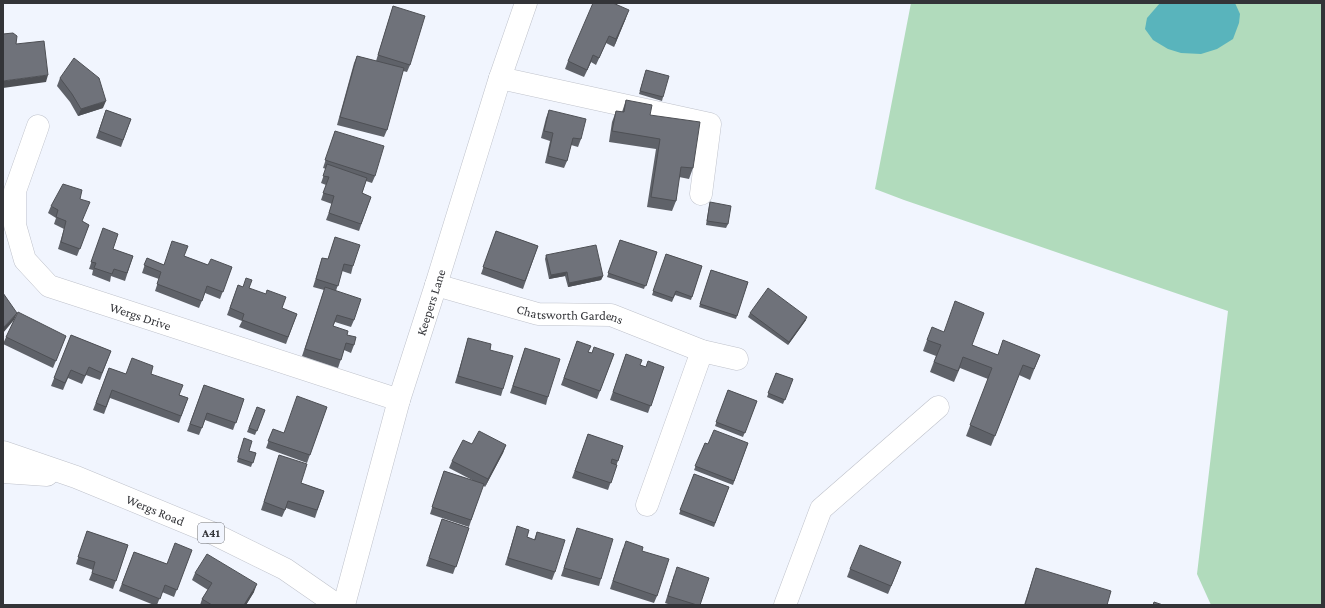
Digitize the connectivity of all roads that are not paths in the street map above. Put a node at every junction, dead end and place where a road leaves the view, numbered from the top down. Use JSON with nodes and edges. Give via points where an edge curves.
{"nodes":[{"id":1,"x":526,"y":3,"type":"edge"},
{"id":2,"x":500,"y":78,"type":"junction"},
{"id":3,"x":38,"y":126,"type":"dead end"},
{"id":4,"x":701,"y":194,"type":"dead end"},
{"id":5,"x":436,"y":285,"type":"junction"},
{"id":6,"x":702,"y":350,"type":"junction"},
{"id":7,"x":737,"y":359,"type":"dead end"},
{"id":8,"x":399,"y":400,"type":"junction"},
{"id":9,"x":938,"y":407,"type":"dead end"},
{"id":10,"x":3,"y":452,"type":"edge"},
{"id":11,"x":3,"y":472,"type":"edge"},
{"id":12,"x":76,"y":477,"type":"junction"},
{"id":13,"x":647,"y":505,"type":"dead end"},
{"id":14,"x":337,"y":605,"type":"edge"},
{"id":15,"x":344,"y":605,"type":"edge"},
{"id":16,"x":785,"y":605,"type":"edge"}],
"edges":[{"from":1,"to":2,"type":"main road","name":"Keepers Lane"},
{"from":2,"to":4,"type":"main road","via":[[710,124]]},
{"from":2,"to":5,"type":"main road","name":"Keepers Lane"},
{"from":3,"to":8,"type":"main road","name":"Wergs Drive","via":[[15,191],[15,224],[25,260],[49,286]]},
{"from":5,"to":6,"type":"main road","name":"Chatsworth Gardens","via":[[538,314],[611,315]]},
{"from":5,"to":8,"type":"main road","name":"Keepers Lane"},
{"from":6,"to":7,"type":"main road","name":"Chatsworth Gardens"},
{"from":6,"to":13,"type":"main road"},
{"from":8,"to":15,"type":"main road","name":"Keepers Lane"},
{"from":9,"to":16,"type":"main road","via":[[821,509]]},
{"from":10,"to":12,"type":"main road","name":"Wergs Road","number":"A41"},
{"from":11,"to":12,"type":"main road","name":"Wergs Road","number":"A41"},
{"from":12,"to":14,"type":"main road","name":"Wergs Road","number":"A41","via":[[212,533],[285,569]]}]}
